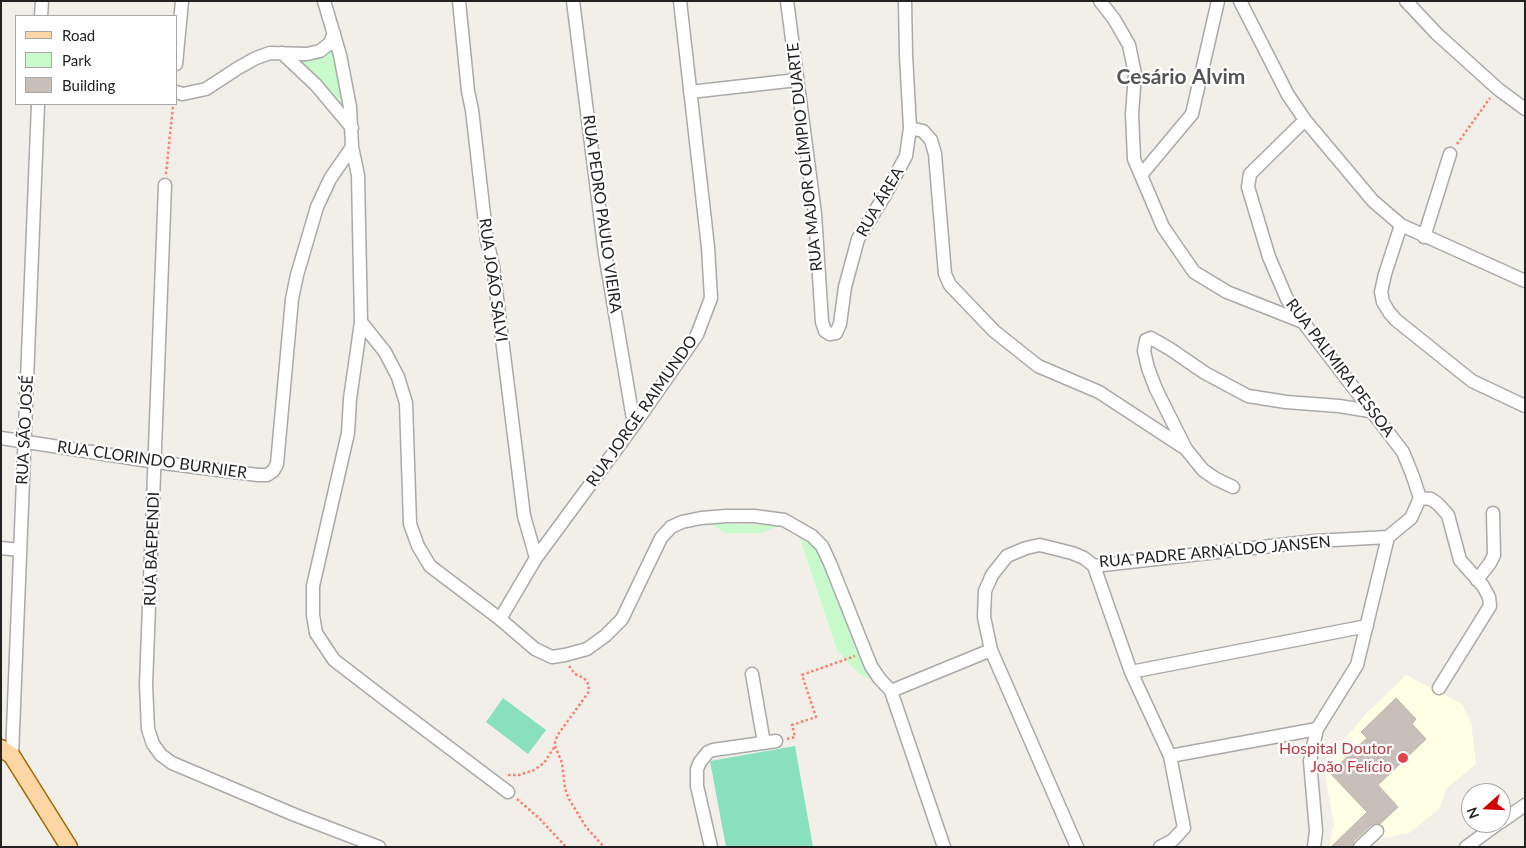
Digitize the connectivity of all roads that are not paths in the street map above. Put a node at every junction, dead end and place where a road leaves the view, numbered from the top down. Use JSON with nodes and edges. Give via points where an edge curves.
{"nodes":[{"id":1,"x":42,"y":1,"type":"edge"},
{"id":2,"x":182,"y":1,"type":"edge"},
{"id":3,"x":324,"y":1,"type":"edge"},
{"id":4,"x":459,"y":1,"type":"edge"},
{"id":5,"x":573,"y":1,"type":"edge"},
{"id":6,"x":680,"y":1,"type":"edge"},
{"id":7,"x":787,"y":1,"type":"edge"},
{"id":8,"x":905,"y":1,"type":"edge"},
{"id":9,"x":1100,"y":1,"type":"edge"},
{"id":10,"x":1218,"y":1,"type":"edge"},
{"id":11,"x":1240,"y":1,"type":"edge"},
{"id":12,"x":1406,"y":1,"type":"edge"},
{"id":13,"x":41,"y":15,"type":"edge"},
{"id":14,"x":334,"y":33,"type":"junction"},
{"id":15,"x":178,"y":43,"type":"edge"},
{"id":16,"x":282,"y":53,"type":"junction"},
{"id":17,"x":797,"y":80,"type":"junction"},
{"id":18,"x":690,"y":92,"type":"junction"},
{"id":19,"x":178,"y":93,"type":"edge"},
{"id":20,"x":38,"y":105,"type":"edge"},
{"id":21,"x":1525,"y":109,"type":"edge"},
{"id":22,"x":1304,"y":120,"type":"junction"},
{"id":23,"x":910,"y":128,"type":"junction"},
{"id":24,"x":352,"y":129,"type":"junction"},
{"id":25,"x":352,"y":147,"type":"junction"},
{"id":26,"x":1450,"y":154,"type":"road end"},
{"id":27,"x":1141,"y":175,"type":"junction"},
{"id":28,"x":165,"y":185,"type":"road end"},
{"id":29,"x":1401,"y":226,"type":"junction"},
{"id":30,"x":1424,"y":237,"type":"junction"},
{"id":31,"x":1525,"y":281,"type":"edge"},
{"id":32,"x":361,"y":322,"type":"junction"},
{"id":33,"x":1303,"y":322,"type":"junction"},
{"id":34,"x":836,"y":333,"type":"joint"},
{"id":35,"x":1525,"y":406,"type":"edge"},
{"id":36,"x":1370,"y":411,"type":"junction"},
{"id":37,"x":634,"y":425,"type":"junction"},
{"id":38,"x":1,"y":438,"type":"edge"},
{"id":39,"x":25,"y":442,"type":"junction"},
{"id":40,"x":1186,"y":449,"type":"junction"},
{"id":41,"x":156,"y":462,"type":"junction"},
{"id":42,"x":1234,"y":487,"type":"dead end"},
{"id":43,"x":1420,"y":498,"type":"junction"},
{"id":44,"x":1493,"y":513,"type":"dead end"},
{"id":45,"x":1388,"y":536,"type":"junction"},
{"id":46,"x":1,"y":548,"type":"edge"},
{"id":47,"x":20,"y":550,"type":"junction"},
{"id":48,"x":536,"y":558,"type":"junction"},
{"id":49,"x":1094,"y":566,"type":"junction"},
{"id":50,"x":1477,"y":580,"type":"junction"},
{"id":51,"x":500,"y":619,"type":"junction"},
{"id":52,"x":1367,"y":626,"type":"junction"},
{"id":53,"x":991,"y":650,"type":"junction"},
{"id":54,"x":1131,"y":672,"type":"junction"},
{"id":55,"x":752,"y":674,"type":"dead end"},
{"id":56,"x":1439,"y":688,"type":"dead end"},
{"id":57,"x":891,"y":691,"type":"junction"},
{"id":58,"x":1317,"y":729,"type":"junction"},
{"id":59,"x":7,"y":752,"type":"edge"},
{"id":60,"x":1170,"y":756,"type":"junction"},
{"id":61,"x":508,"y":792,"type":"road end"},
{"id":62,"x":1525,"y":805,"type":"edge"},
{"id":63,"x":1511,"y":815,"type":"edge"},
{"id":64,"x":1377,"y":831,"type":"dead end"},
{"id":65,"x":1485,"y":833,"type":"edge"},
{"id":66,"x":69,"y":847,"type":"edge"},
{"id":67,"x":379,"y":847,"type":"edge"},
{"id":68,"x":712,"y":847,"type":"edge"},
{"id":69,"x":944,"y":847,"type":"edge"},
{"id":70,"x":1077,"y":847,"type":"edge"},
{"id":71,"x":1159,"y":847,"type":"edge"},
{"id":72,"x":1314,"y":847,"type":"edge"},
{"id":73,"x":1360,"y":847,"type":"edge"},
{"id":74,"x":1466,"y":847,"type":"edge"}],
"edges":[{"from":1,"to":13,"type":"street"},
{"from":2,"to":15,"type":"street"},
{"from":3,"to":14,"type":"street"},
{"from":4,"to":48,"type":"street","name":"RUA JOÃO SALVI","via":[[524,516]]},
{"from":5,"to":37,"type":"street","name":"RUA PEDRO PAULO VIEIRA","via":[[605,254]]},
{"from":6,"to":18,"type":"street","name":"RUA JORGE RAIMUNDO"},
{"from":7,"to":17,"type":"street","name":"RUA MAJOR OLÍMPIO DUARTE"},
{"from":8,"to":23,"type":"street","name":"RUA ÁREA"},
{"from":9,"to":27,"type":"street","via":[[1128,45],[1135,74],[1132,114],[1134,159]]},
{"from":10,"to":27,"type":"street","via":[[1192,114]]},
{"from":11,"to":22,"type":"street"},
{"from":12,"to":21,"type":"street","via":[[1437,34]]},
{"from":14,"to":16,"type":"street","via":[[320,51]]},
{"from":14,"to":24,"type":"street"},
{"from":16,"to":19,"type":"street","via":[[256,58],[206,89]]},
{"from":16,"to":24,"type":"street","via":[[316,85]]},
{"from":17,"to":18,"type":"street"},
{"from":17,"to":34,"type":"street","name":"RUA MAJOR OLÍMPIO DUARTE","via":[[815,214],[822,322],[825,331]]},
{"from":18,"to":37,"type":"street","name":"RUA JORGE RAIMUNDO","via":[[711,298],[697,335]]},
{"from":20,"to":39,"type":"street","name":"RUA SÃO JOSÉ"},
{"from":22,"to":29,"type":"street","via":[[1373,201]]},
{"from":22,"to":33,"type":"street","name":"RUA PALMIRA PESSOA","via":[[1250,174],[1248,187],[1269,257],[1287,299]]},
{"from":23,"to":34,"type":"street","name":"RUA ÁREA","via":[[906,156],[858,239]]},
{"from":23,"to":40,"type":"street","via":[[923,132],[931,140],[935,154],[944,274],[950,285],[994,331],[1038,366],[1099,392]]},
{"from":24,"to":25,"type":"street"},
{"from":25,"to":32,"type":"street","via":[[358,175]]},
{"from":25,"to":41,"type":"street","name":"RUA CLORINDO BURNIER","via":[[330,179],[317,207],[297,275],[277,464],[273,471],[258,475]]},
{"from":26,"to":30,"type":"street"},
{"from":27,"to":33,"type":"street","via":[[1163,228],[1194,272],[1227,292]]},
{"from":28,"to":41,"type":"street","name":"RUA BAEPENDI"},
{"from":29,"to":30,"type":"street"},
{"from":29,"to":35,"type":"street","via":[[1381,292],[1389,312],[1472,380]]},
{"from":30,"to":31,"type":"street"},
{"from":32,"to":51,"type":"street","via":[[385,352],[398,377],[406,403],[410,524],[418,546],[430,566]]},
{"from":32,"to":61,"type":"street","via":[[348,433],[313,586],[316,633],[334,660]]},
{"from":33,"to":36,"type":"street","name":"RUA PALMIRA PESSOA"},
{"from":36,"to":40,"type":"street","via":[[1248,396],[1151,338],[1146,340],[1144,351],[1148,368]]},
{"from":36,"to":43,"type":"street","name":"RUA PALMIRA PESSOA","via":[[1403,452]]},
{"from":37,"to":48,"type":"street","name":"RUA JORGE RAIMUNDO"},
{"from":38,"to":39,"type":"street","name":"RUA CLORINDO BURNIER"},
{"from":39,"to":41,"type":"street","name":"RUA CLORINDO BURNIER"},
{"from":39,"to":47,"type":"street","name":"RUA SÃO JOSÉ"},
{"from":40,"to":42,"type":"street","via":[[1203,470]]},
{"from":41,"to":67,"type":"street","name":"RUA BAEPENDI","via":[[146,685],[148,729],[153,744],[172,763]]},
{"from":43,"to":45,"type":"street","via":[[1411,518]]},
{"from":43,"to":50,"type":"street","via":[[1431,499],[1448,514],[1460,560]]},
{"from":44,"to":50,"type":"street","via":[[1494,555]]},
{"from":45,"to":49,"type":"street","name":"RUA PADRE ARNALDO JANSEN"},
{"from":45,"to":52,"type":"street"},
{"from":46,"to":47,"type":"street"},
{"from":47,"to":59,"type":"street","name":"RUA SÃO JOSÉ"},
{"from":48,"to":51,"type":"street","name":"RUA JORGE RAIMUNDO"},
{"from":49,"to":53,"type":"street","name":"RUA PADRE ARNALDO JANSEN","via":[[1072,553],[1040,545],[1006,556],[985,591],[984,618]]},
{"from":49,"to":54,"type":"street"},
{"from":50,"to":56,"type":"street","via":[[1489,597],[1490,606]]},
{"from":51,"to":57,"type":"street","via":[[534,649],[552,657],[587,649],[622,619],[661,538],[671,527],[701,518],[727,516],[784,520],[812,536],[822,546],[871,666]]},
{"from":52,"to":54,"type":"street"},
{"from":52,"to":58,"type":"street","via":[[1357,665]]},
{"from":53,"to":57,"type":"street"},
{"from":53,"to":70,"type":"street","name":"RUA PADRE ARNALDO JANSEN"},
{"from":54,"to":60,"type":"street"},
{"from":55,"to":68,"type":"street","via":[[770,742],[714,750],[700,762],[697,786]]},
{"from":57,"to":69,"type":"street"},
{"from":58,"to":60,"type":"street"},
{"from":58,"to":72,"type":"street","via":[[1310,761],[1316,831]]},
{"from":59,"to":66,"type":"main road"},
{"from":60,"to":71,"type":"street","via":[[1184,828],[1174,840]]},
{"from":62,"to":63,"type":"street"},
{"from":64,"to":73,"type":"street"},
{"from":65,"to":74,"type":"street"}]}
